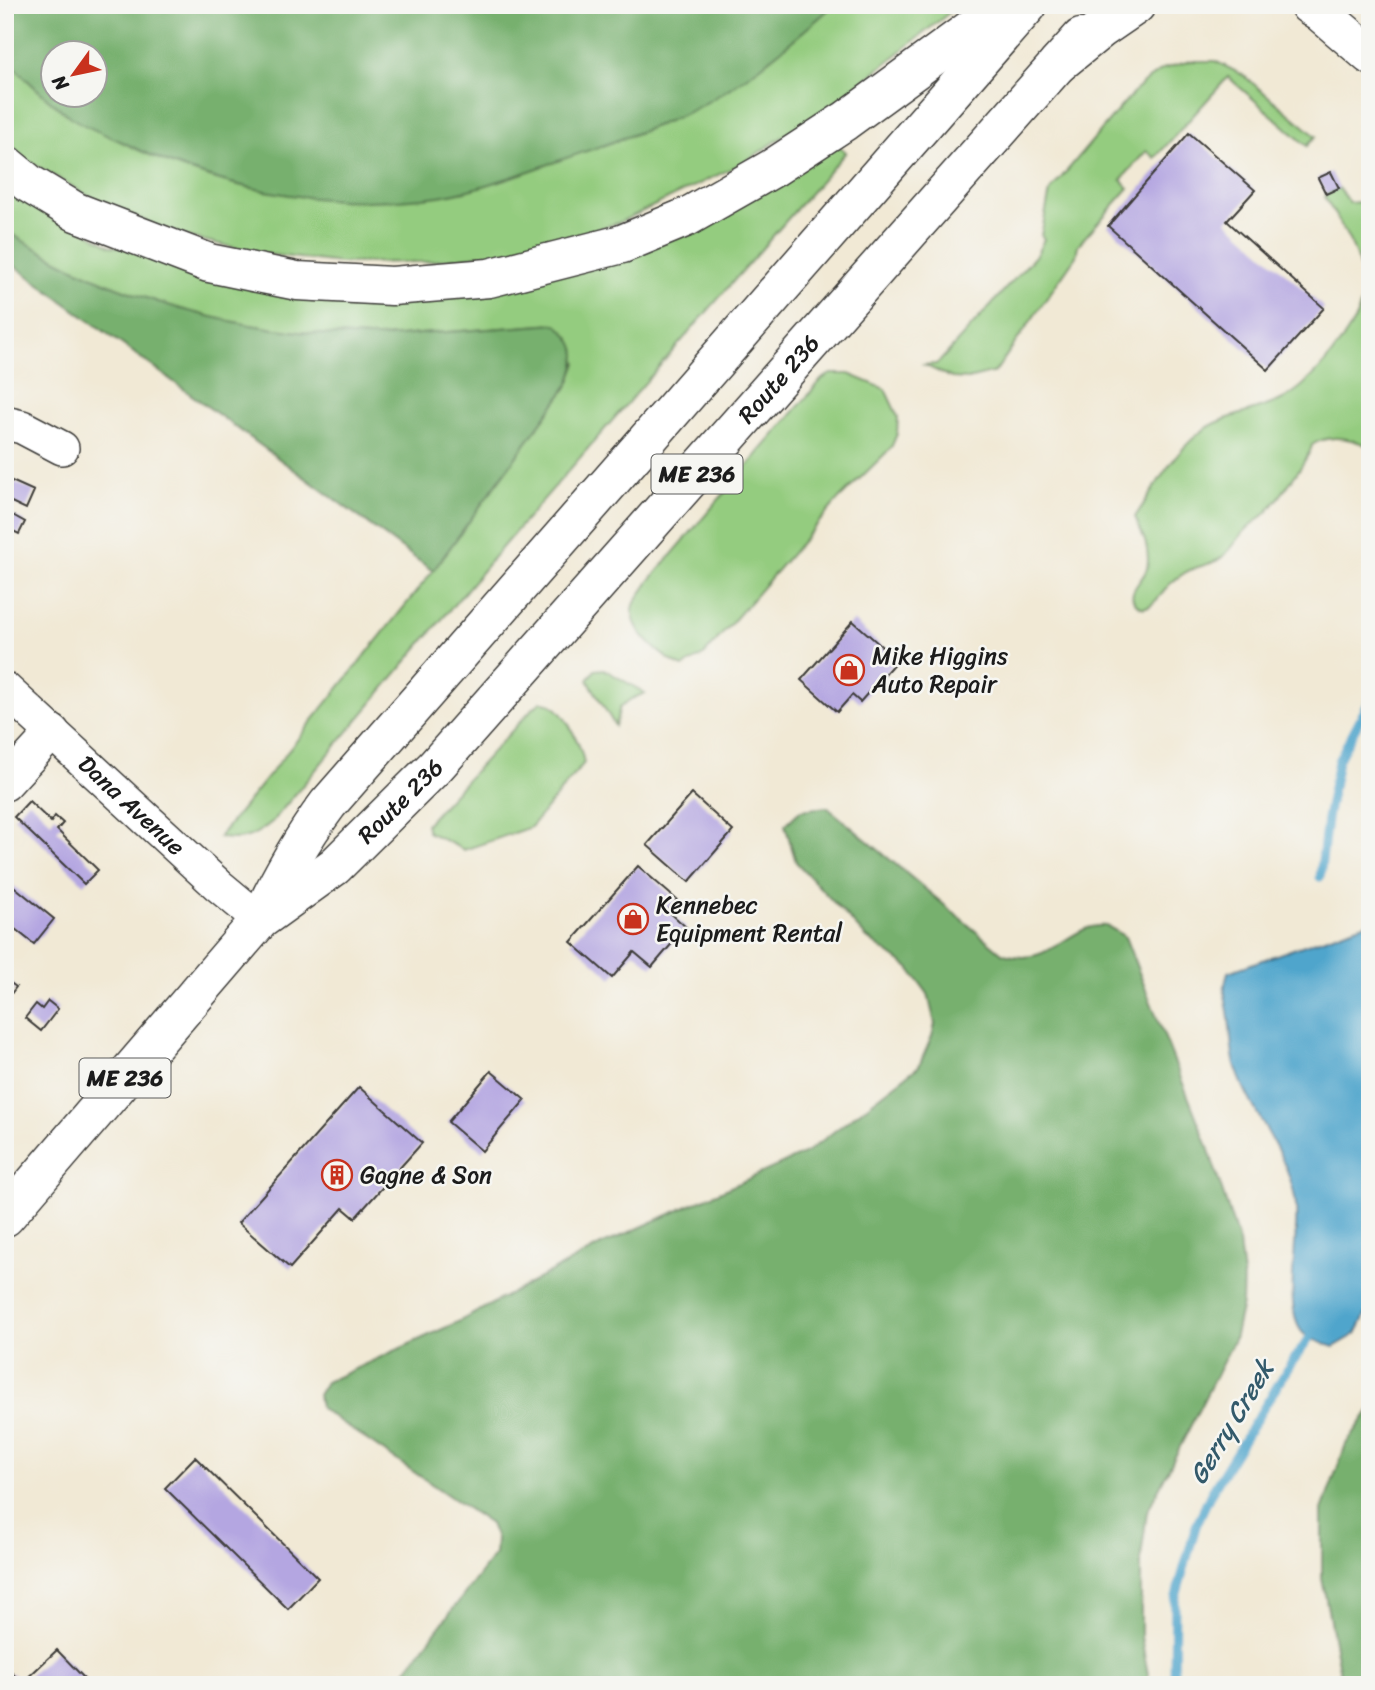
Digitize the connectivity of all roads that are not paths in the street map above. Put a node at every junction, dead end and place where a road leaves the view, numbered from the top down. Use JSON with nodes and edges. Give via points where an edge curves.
{"nodes":[{"id":1,"x":1004,"y":5,"type":"edge"},
{"id":2,"x":1028,"y":5,"type":"edge"},
{"id":3,"x":1111,"y":5,"type":"edge"},
{"id":4,"x":1136,"y":5,"type":"edge"},
{"id":5,"x":1309,"y":5,"type":"edge"},
{"id":6,"x":1370,"y":55,"type":"edge"},
{"id":7,"x":1058,"y":64,"type":"junction"},
{"id":8,"x":5,"y":164,"type":"edge"},
{"id":9,"x":5,"y":423,"type":"edge"},
{"id":10,"x":62,"y":448,"type":"dead end"},
{"id":11,"x":5,"y":689,"type":"edge"},
{"id":12,"x":53,"y":732,"type":"junction"},
{"id":13,"x":5,"y":784,"type":"edge"},
{"id":14,"x":260,"y":920,"type":"junction"},
{"id":15,"x":5,"y":1217,"type":"edge"}],
"edges":[{"from":1,"to":8,"type":"main road","via":[[835,128],[687,217],[621,244],[489,278],[392,286],[351,284],[298,281],[209,263],[76,212]]},
{"from":2,"to":14,"type":"main road","name":"Route 236","number":"ME 236","via":[[328,804],[293,854]]},
{"from":3,"to":7,"type":"main road","name":"Route 236","number":"ME 236"},
{"from":4,"to":7,"type":"main road"},
{"from":5,"to":6,"type":"main road"},
{"from":7,"to":14,"type":"main road","name":"Route 236","number":"ME 236","via":[[435,767],[335,866]]},
{"from":9,"to":10,"type":"street"},
{"from":11,"to":12,"type":"street","name":"Dana Avenue"},
{"from":12,"to":13,"type":"street"},
{"from":12,"to":14,"type":"street","name":"Dana Avenue"},
{"from":14,"to":15,"type":"main road","name":"Route 236","number":"ME 236"}]}
